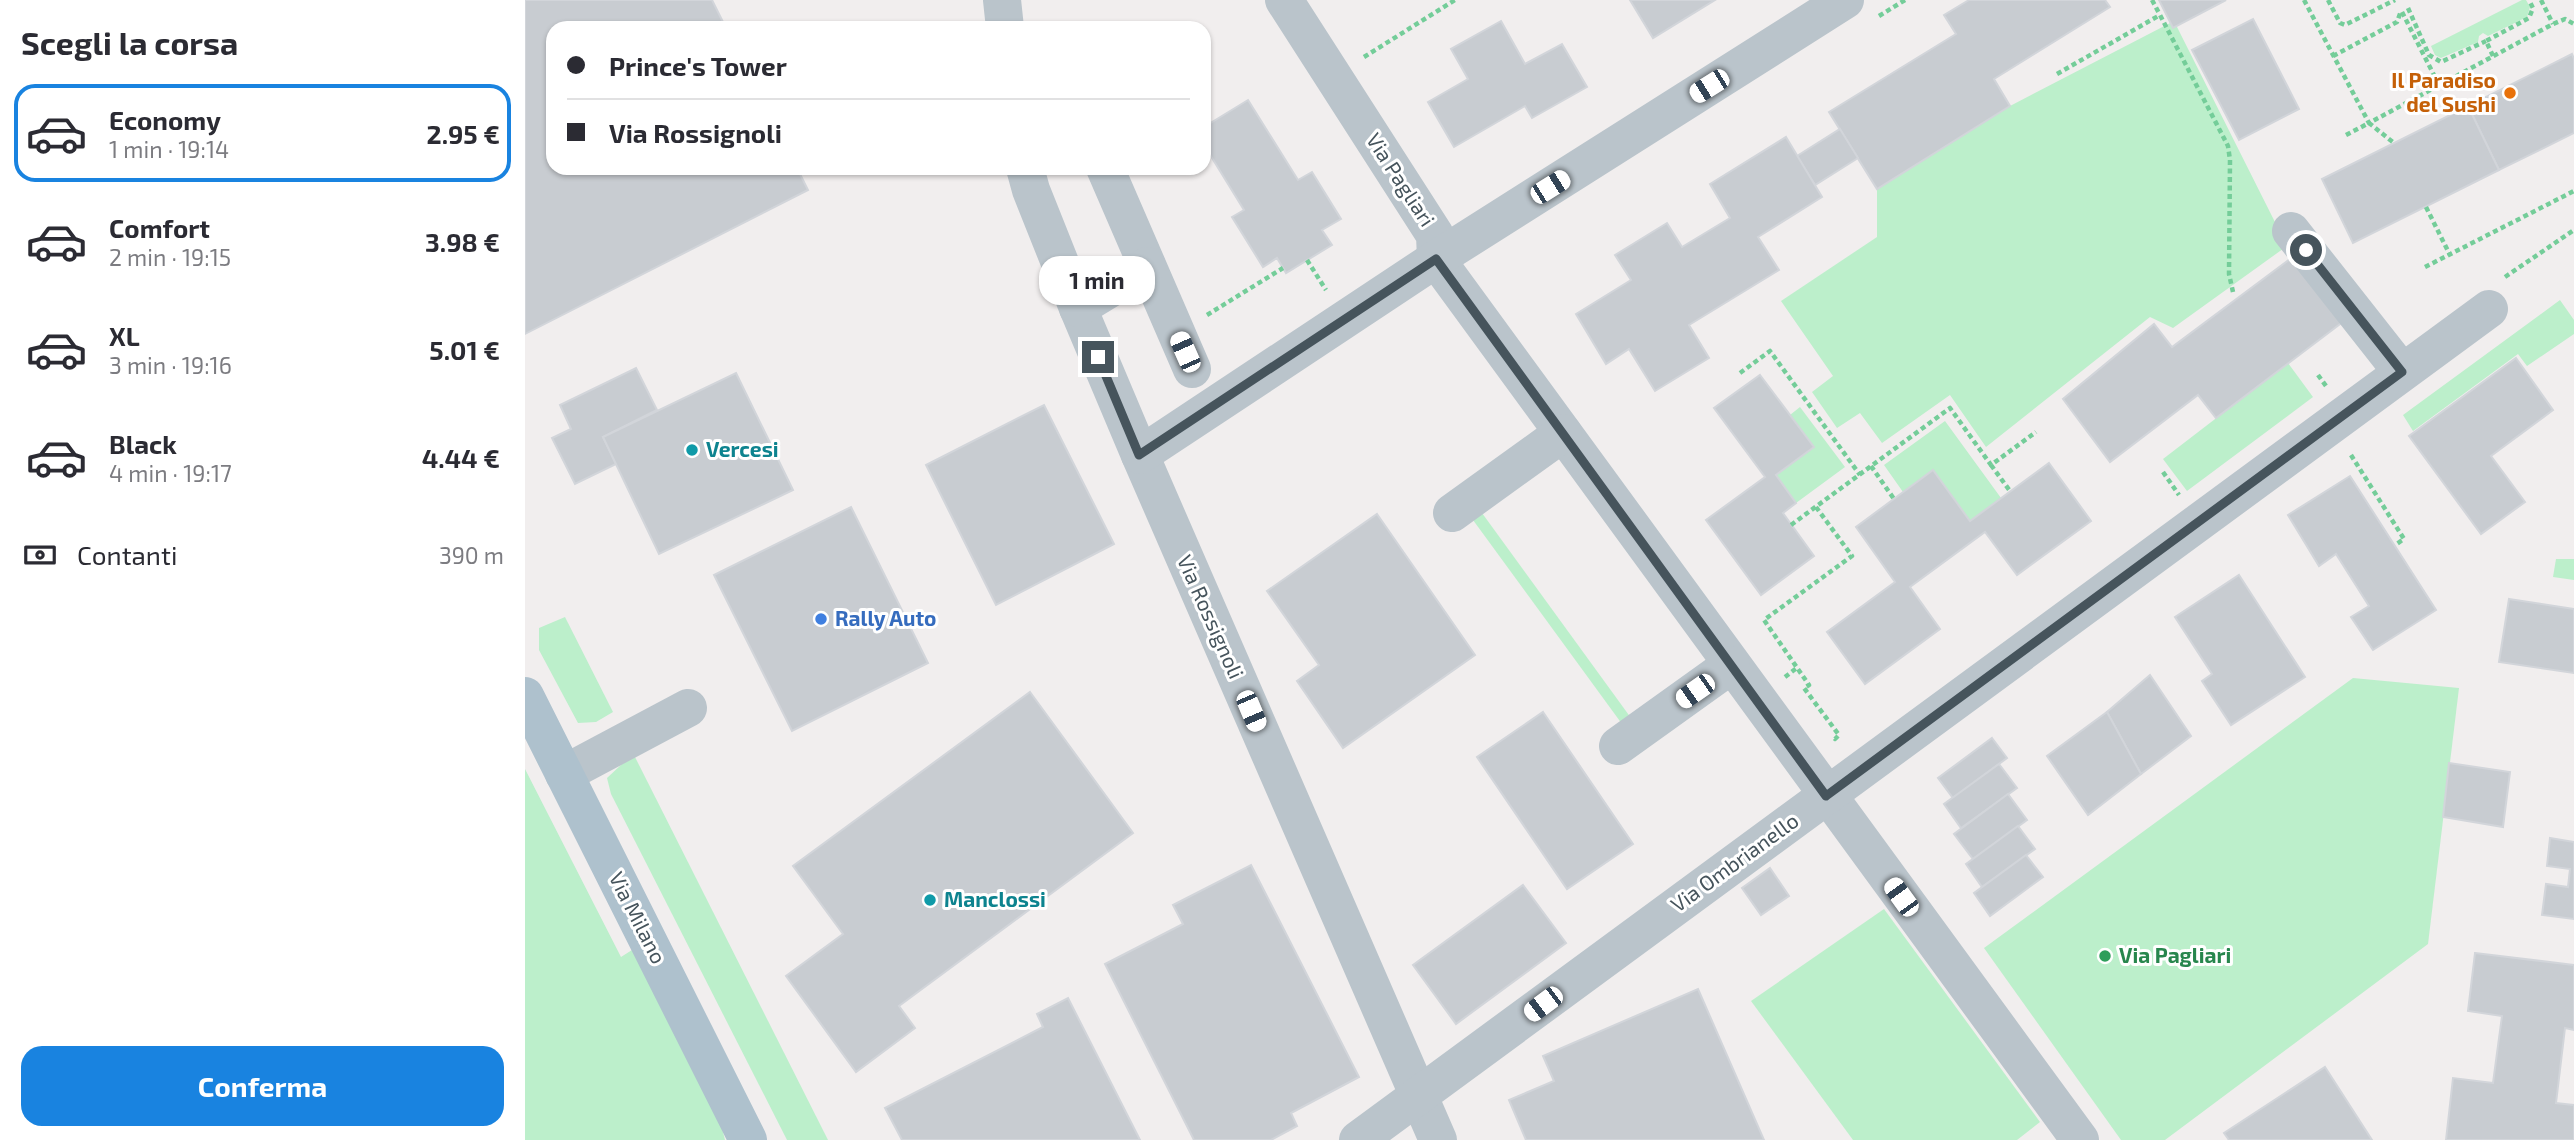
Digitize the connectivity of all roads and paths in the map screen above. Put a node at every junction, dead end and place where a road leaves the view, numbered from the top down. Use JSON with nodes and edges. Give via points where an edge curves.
{"nodes":[{"id":1,"x":1002,"y":0,"type":"edge"},
{"id":2,"x":1284,"y":0,"type":"edge"},
{"id":3,"x":1455,"y":0,"type":"edge"},
{"id":4,"x":1905,"y":0,"type":"edge"},
{"id":5,"x":2152,"y":0,"type":"edge"},
{"id":6,"x":2304,"y":0,"type":"edge"},
{"id":7,"x":2328,"y":0,"type":"edge"},
{"id":8,"x":2395,"y":0,"type":"edge"},
{"id":9,"x":2529,"y":0,"type":"edge"},
{"id":10,"x":2541,"y":0,"type":"edge"},
{"id":11,"x":2407,"y":8,"type":"dead end"},
{"id":12,"x":1858,"y":11,"type":"edge"},
{"id":13,"x":2160,"y":15,"type":"junction"},
{"id":14,"x":1004,"y":21,"type":"edge"},
{"id":15,"x":2553,"y":24,"type":"junction"},
{"id":16,"x":2574,"y":24,"type":"edge"},
{"id":17,"x":2486,"y":41,"type":"junction"},
{"id":18,"x":2333,"y":56,"type":"junction"},
{"id":19,"x":2493,"y":56,"type":"junction"},
{"id":20,"x":2057,"y":74,"type":"dead end"},
{"id":21,"x":1333,"y":76,"type":"junction"},
{"id":22,"x":2439,"y":85,"type":"junction"},
{"id":23,"x":2369,"y":123,"type":"junction"},
{"id":24,"x":2346,"y":135,"type":"dead end"},
{"id":25,"x":2394,"y":143,"type":"dead end"},
{"id":26,"x":1027,"y":175,"type":"edge"},
{"id":27,"x":1108,"y":175,"type":"edge"},
{"id":28,"x":2574,"y":191,"type":"edge"},
{"id":29,"x":2426,"y":207,"type":"dead end"},
{"id":30,"x":2574,"y":230,"type":"edge"},
{"id":31,"x":2291,"y":231,"type":"dead end"},
{"id":32,"x":2450,"y":255,"type":"junction"},
{"id":33,"x":1436,"y":259,"type":"junction"},
{"id":34,"x":1147,"y":266,"type":"junction"},
{"id":35,"x":2425,"y":267,"type":"dead end"},
{"id":36,"x":1283,"y":268,"type":"dead end"},
{"id":37,"x":2233,"y":292,"type":"dead end"},
{"id":38,"x":1078,"y":308,"type":"junction"},
{"id":39,"x":2489,"y":309,"type":"joint"},
{"id":40,"x":1177,"y":334,"type":"junction"},
{"id":41,"x":1192,"y":369,"type":"dead end"},
{"id":42,"x":2402,"y":372,"type":"junction"},
{"id":43,"x":1740,"y":373,"type":"dead end"},
{"id":44,"x":2318,"y":375,"type":"dead end"},
{"id":45,"x":2326,"y":387,"type":"dead end"},
{"id":46,"x":2036,"y":432,"type":"dead end"},
{"id":47,"x":1563,"y":433,"type":"junction"},
{"id":48,"x":2350,"y":454,"type":"dead end"},
{"id":49,"x":1139,"y":455,"type":"junction"},
{"id":50,"x":1991,"y":465,"type":"junction"},
{"id":51,"x":1871,"y":466,"type":"junction"},
{"id":52,"x":2163,"y":472,"type":"dead end"},
{"id":53,"x":1860,"y":475,"type":"junction"},
{"id":54,"x":2010,"y":491,"type":"dead end"},
{"id":55,"x":2179,"y":496,"type":"dead end"},
{"id":56,"x":1894,"y":499,"type":"dead end"},
{"id":57,"x":1816,"y":507,"type":"junction"},
{"id":58,"x":1452,"y":513,"type":"dead end"},
{"id":59,"x":1791,"y":525,"type":"dead end"},
{"id":60,"x":2395,"y":545,"type":"dead end"},
{"id":61,"x":1731,"y":665,"type":"junction"},
{"id":62,"x":1798,"y":667,"type":"dead end"},
{"id":63,"x":525,"y":696,"type":"edge"},
{"id":64,"x":688,"y":708,"type":"dead end"},
{"id":65,"x":1618,"y":746,"type":"dead end"},
{"id":66,"x":564,"y":774,"type":"junction"},
{"id":67,"x":1826,"y":796,"type":"junction"},
{"id":68,"x":1418,"y":1096,"type":"junction"},
{"id":69,"x":743,"y":1134,"type":"edge"},
{"id":70,"x":1358,"y":1140,"type":"edge"},
{"id":71,"x":1438,"y":1140,"type":"edge"},
{"id":72,"x":2080,"y":1140,"type":"edge"}],
"edges":[{"from":1,"to":14,"type":"street"},
{"from":2,"to":21,"type":"street","name":"Via Pagliari"},
{"from":3,"to":21,"type":"path"},
{"from":4,"to":12,"type":"path"},
{"from":5,"to":13,"type":"path"},
{"from":6,"to":18,"type":"path"},
{"from":7,"to":8,"type":"path","via":[[2345,25]]},
{"from":9,"to":17,"type":"path","via":[[2533,8],[2529,18]]},
{"from":10,"to":15,"type":"path"},
{"from":11,"to":17,"type":"path","via":[[2434,60],[2441,62]]},
{"from":12,"to":33,"type":"street"},
{"from":13,"to":20,"type":"path"},
{"from":13,"to":37,"type":"path","via":[[2228,146]]},
{"from":15,"to":16,"type":"path","via":[[2565,19]]},
{"from":15,"to":19,"type":"path"},
{"from":17,"to":19,"type":"path"},
{"from":18,"to":22,"type":"path","via":[[2397,22],[2401,11]]},
{"from":18,"to":23,"type":"path"},
{"from":19,"to":22,"type":"path"},
{"from":21,"to":33,"type":"street","name":"Via Pagliari","via":[[1435,235]]},
{"from":22,"to":23,"type":"path"},
{"from":23,"to":24,"type":"path"},
{"from":23,"to":25,"type":"path"},
{"from":26,"to":38,"type":"street","name":"Via Rossignoli"},
{"from":27,"to":34,"type":"street"},
{"from":28,"to":32,"type":"path"},
{"from":29,"to":32,"type":"path"},
{"from":30,"to":39,"type":"path","via":[[2501,279]]},
{"from":31,"to":42,"type":"street"},
{"from":32,"to":35,"type":"path"},
{"from":33,"to":47,"type":"street","name":"Via Pagliari"},
{"from":33,"to":49,"type":"street"},
{"from":34,"to":38,"type":"street"},
{"from":34,"to":40,"type":"street"},
{"from":36,"to":40,"type":"path"},
{"from":38,"to":49,"type":"street","name":"Via Rossignoli"},
{"from":39,"to":42,"type":"street","name":"Via Ombrianello"},
{"from":40,"to":41,"type":"street"},
{"from":42,"to":67,"type":"street","name":"Via Ombrianello"},
{"from":43,"to":53,"type":"path","via":[[1770,351]]},
{"from":44,"to":45,"type":"path"},
{"from":46,"to":50,"type":"path"},
{"from":47,"to":58,"type":"street"},
{"from":47,"to":61,"type":"street","name":"Via Pagliari"},
{"from":48,"to":60,"type":"path","via":[[2405,539]]},
{"from":49,"to":68,"type":"street","name":"Via Rossignoli"},
{"from":50,"to":51,"type":"path","via":[[1950,408]]},
{"from":50,"to":54,"type":"path"},
{"from":51,"to":53,"type":"path"},
{"from":51,"to":56,"type":"path"},
{"from":52,"to":55,"type":"path"},
{"from":53,"to":57,"type":"path"},
{"from":57,"to":59,"type":"path"},
{"from":57,"to":62,"type":"path","via":[[1852,556],[1764,620]]},
{"from":61,"to":65,"type":"street"},
{"from":61,"to":67,"type":"street","name":"Via Pagliari"},
{"from":63,"to":66,"type":"main road","name":"Via Milano"},
{"from":64,"to":66,"type":"street"},
{"from":66,"to":69,"type":"main road","name":"Via Milano"},
{"from":67,"to":68,"type":"street","name":"Via Ombrianello"},
{"from":67,"to":72,"type":"street","name":"Via Pagliari"},
{"from":68,"to":70,"type":"street","name":"Via Ombrianello"},
{"from":68,"to":71,"type":"street","name":"Via Rossignoli"}]}
